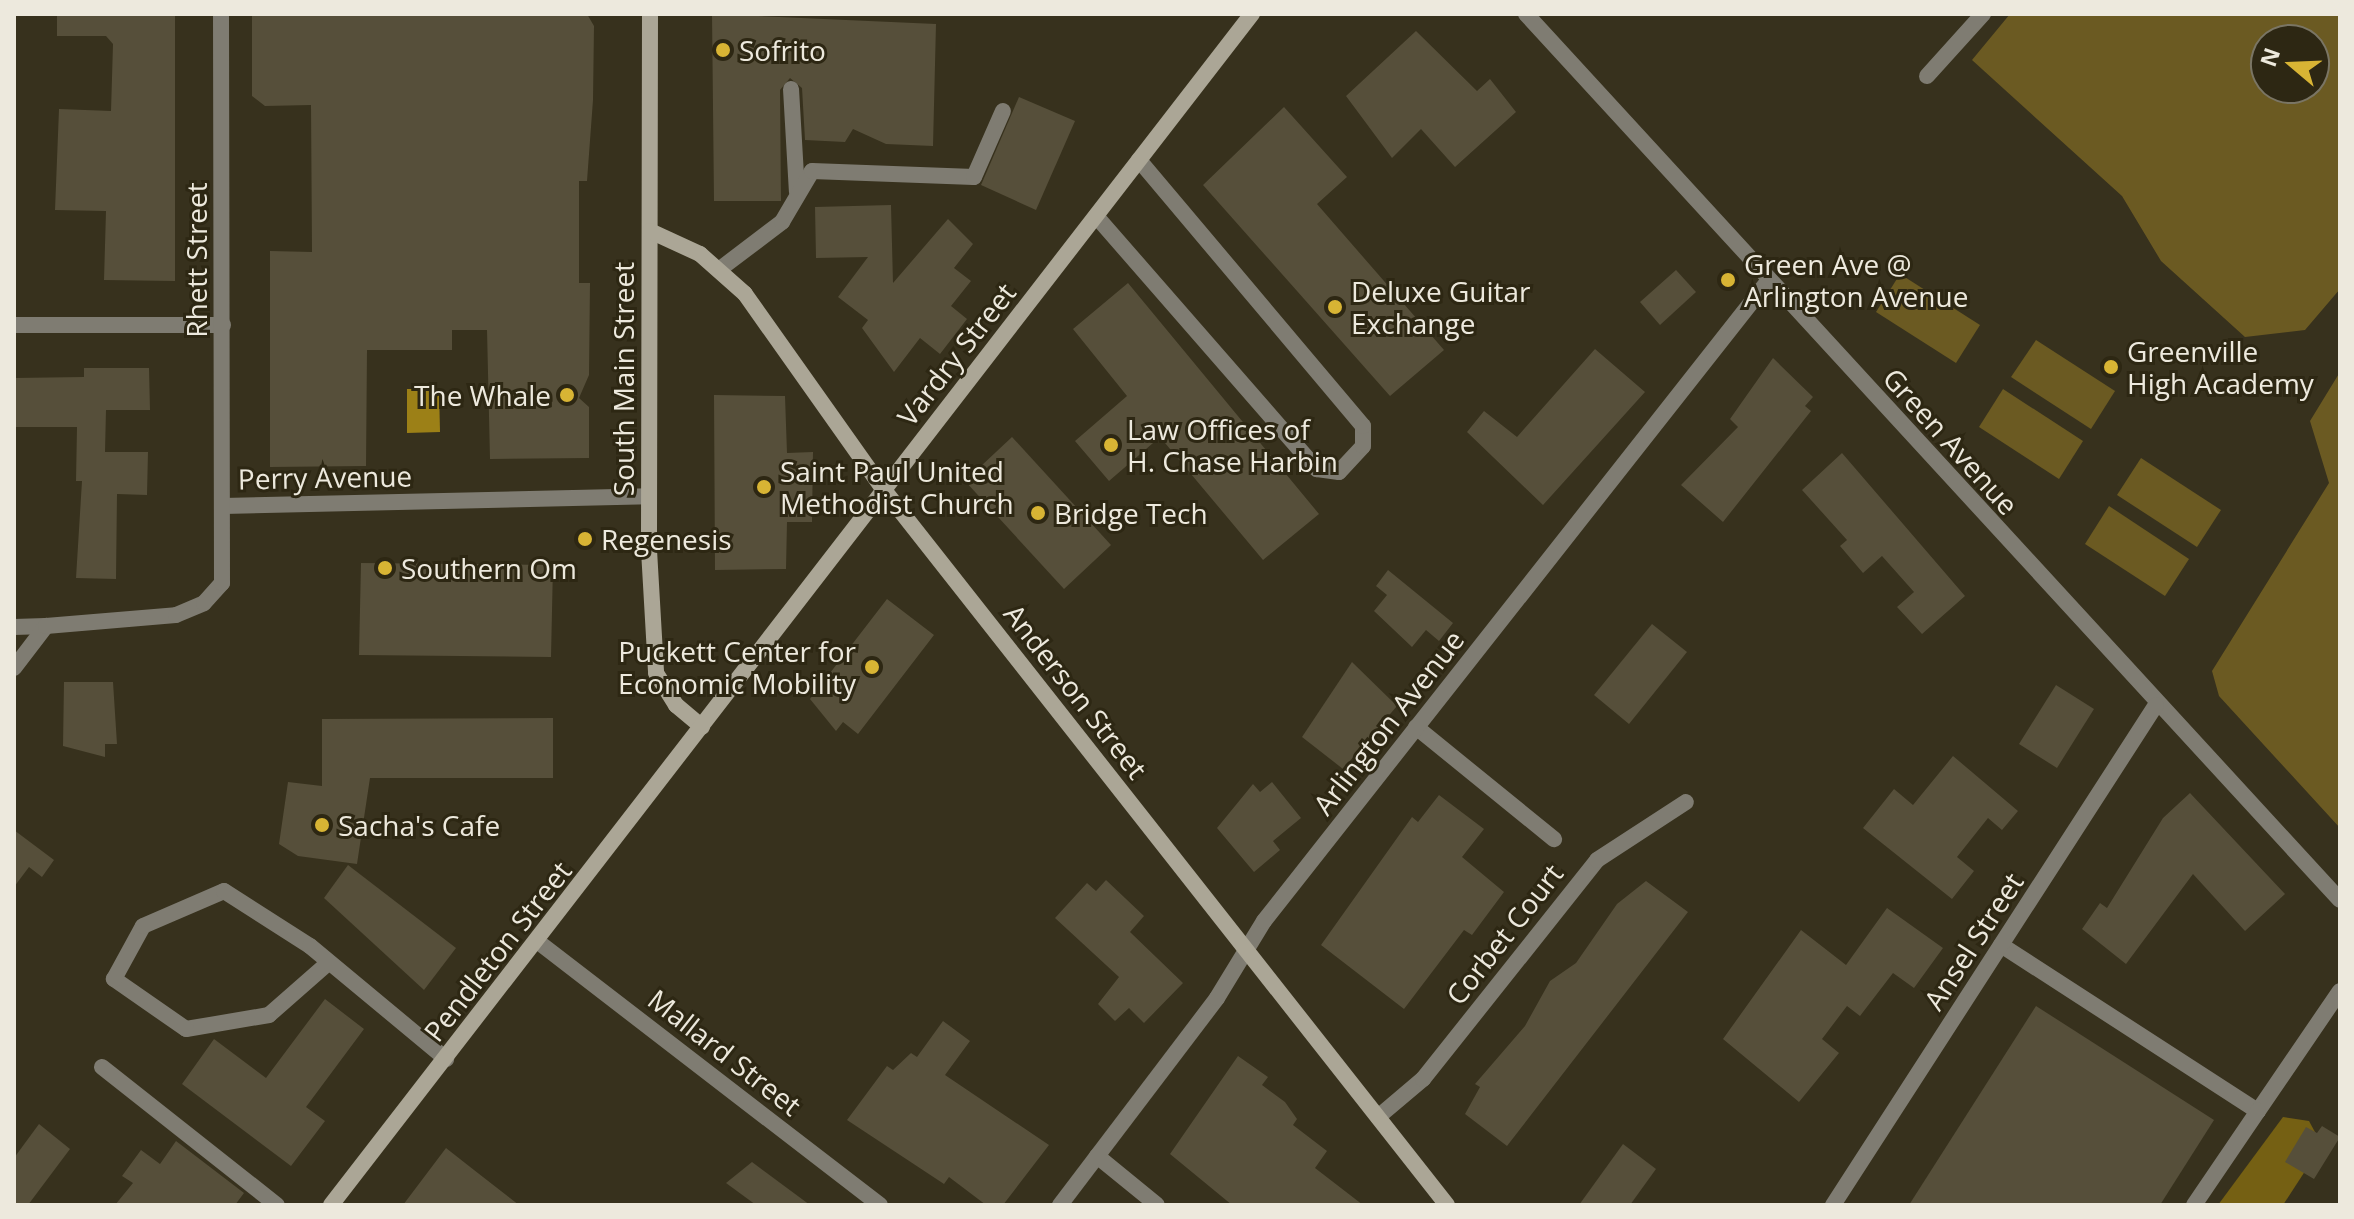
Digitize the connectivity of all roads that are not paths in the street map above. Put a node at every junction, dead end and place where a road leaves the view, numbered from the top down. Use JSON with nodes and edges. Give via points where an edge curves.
{"nodes":[{"id":1,"x":221,"y":14,"type":"edge"},
{"id":2,"x":650,"y":14,"type":"edge"},
{"id":3,"x":1252,"y":14,"type":"edge"},
{"id":4,"x":1526,"y":14,"type":"edge"},
{"id":5,"x":1983,"y":14,"type":"edge"},
{"id":6,"x":1927,"y":76,"type":"dead end"},
{"id":7,"x":791,"y":89,"type":"dead end"},
{"id":8,"x":1003,"y":111,"type":"dead end"},
{"id":9,"x":1139,"y":160,"type":"junction"},
{"id":10,"x":797,"y":192,"type":"junction"},
{"id":11,"x":1096,"y":216,"type":"junction"},
{"id":12,"x":650,"y":231,"type":"junction"},
{"id":13,"x":720,"y":269,"type":"junction"},
{"id":14,"x":1769,"y":280,"type":"junction"},
{"id":15,"x":14,"y":325,"type":"edge"},
{"id":16,"x":223,"y":325,"type":"junction"},
{"id":17,"x":884,"y":490,"type":"junction"},
{"id":18,"x":649,"y":496,"type":"junction"},
{"id":19,"x":223,"y":506,"type":"junction"},
{"id":20,"x":46,"y":626,"type":"junction"},
{"id":21,"x":14,"y":627,"type":"edge"},
{"id":22,"x":14,"y":668,"type":"edge"},
{"id":23,"x":2156,"y":705,"type":"junction"},
{"id":24,"x":702,"y":727,"type":"junction"},
{"id":25,"x":1416,"y":727,"type":"junction"},
{"id":26,"x":1686,"y":802,"type":"dead end"},
{"id":27,"x":1554,"y":839,"type":"dead end"},
{"id":28,"x":2340,"y":900,"type":"edge"},
{"id":29,"x":537,"y":941,"type":"junction"},
{"id":30,"x":2001,"y":945,"type":"junction"},
{"id":31,"x":1247,"y":949,"type":"junction"},
{"id":32,"x":327,"y":964,"type":"junction"},
{"id":33,"x":2340,"y":991,"type":"edge"},
{"id":34,"x":446,"y":1059,"type":"junction"},
{"id":35,"x":102,"y":1067,"type":"dead end"},
{"id":36,"x":2258,"y":1111,"type":"junction"},
{"id":37,"x":1378,"y":1117,"type":"junction"},
{"id":38,"x":1097,"y":1156,"type":"junction"},
{"id":39,"x":277,"y":1205,"type":"edge"},
{"id":40,"x":331,"y":1205,"type":"edge"},
{"id":41,"x":880,"y":1205,"type":"edge"},
{"id":42,"x":1060,"y":1205,"type":"edge"},
{"id":43,"x":1157,"y":1205,"type":"edge"},
{"id":44,"x":1447,"y":1205,"type":"edge"},
{"id":45,"x":1833,"y":1205,"type":"edge"},
{"id":46,"x":2194,"y":1205,"type":"edge"}],
"edges":[{"from":1,"to":16,"type":"street","name":"Rhett Street"},
{"from":2,"to":12,"type":"main road","name":"South Main Street"},
{"from":3,"to":9,"type":"main road","name":"Vardry Street"},
{"from":4,"to":14,"type":"street","name":"Green Avenue"},
{"from":5,"to":6,"type":"street"},
{"from":7,"to":10,"type":"street"},
{"from":8,"to":10,"type":"street","via":[[974,177],[812,171]]},
{"from":9,"to":11,"type":"main road","name":"Vardry Street"},
{"from":9,"to":11,"type":"street","via":[[1363,426],[1363,446],[1339,472],[1317,469]]},
{"from":10,"to":13,"type":"street","via":[[782,222]]},
{"from":11,"to":17,"type":"main road","name":"Vardry Street"},
{"from":12,"to":13,"type":"main road","name":"Anderson Street"},
{"from":12,"to":18,"type":"main road","name":"South Main Street"},
{"from":13,"to":17,"type":"main road","name":"Anderson Street"},
{"from":14,"to":23,"type":"street","name":"Green Avenue"},
{"from":14,"to":25,"type":"street","name":"Arlington Avenue"},
{"from":15,"to":16,"type":"street"},
{"from":16,"to":19,"type":"street","name":"Rhett Street"},
{"from":17,"to":24,"type":"main road","name":"Vardry Street"},
{"from":17,"to":31,"type":"main road","name":"Anderson Street"},
{"from":18,"to":19,"type":"street","name":"Perry Avenue"},
{"from":18,"to":24,"type":"main road","name":"South Main Street","via":[[656,673],[676,705]]},
{"from":19,"to":20,"type":"street","name":"Perry Avenue","via":[[222,583],[204,603],[176,615]]},
{"from":20,"to":21,"type":"street","name":"Perry Avenue"},
{"from":20,"to":22,"type":"street"},
{"from":23,"to":28,"type":"street","name":"Green Avenue"},
{"from":23,"to":30,"type":"street","name":"Ansel Street"},
{"from":24,"to":29,"type":"main road","name":"Pendleton Street"},
{"from":25,"to":27,"type":"street"},
{"from":25,"to":31,"type":"street","name":"Arlington Avenue"},
{"from":26,"to":37,"type":"street","name":"Corbet Court","via":[[1597,860],[1423,1079]]},
{"from":29,"to":34,"type":"main road","name":"Pendleton Street"},
{"from":29,"to":41,"type":"street","name":"Mallard Street"},
{"from":30,"to":36,"type":"street"},
{"from":30,"to":45,"type":"street","name":"Ansel Street"},
{"from":31,"to":37,"type":"main road","name":"Anderson Street"},
{"from":31,"to":38,"type":"street","name":"Arlington Avenue"},
{"from":32,"to":32,"type":"street","via":[[224,891],[143,926],[114,979],[186,1029],[269,1015]]},
{"from":32,"to":34,"type":"street"},
{"from":33,"to":36,"type":"street"},
{"from":34,"to":40,"type":"main road","name":"Pendleton Street"},
{"from":35,"to":39,"type":"street"},
{"from":36,"to":46,"type":"street"},
{"from":37,"to":44,"type":"main road","name":"Anderson Street"},
{"from":38,"to":42,"type":"street","name":"Arlington Avenue"},
{"from":38,"to":43,"type":"street"}]}
